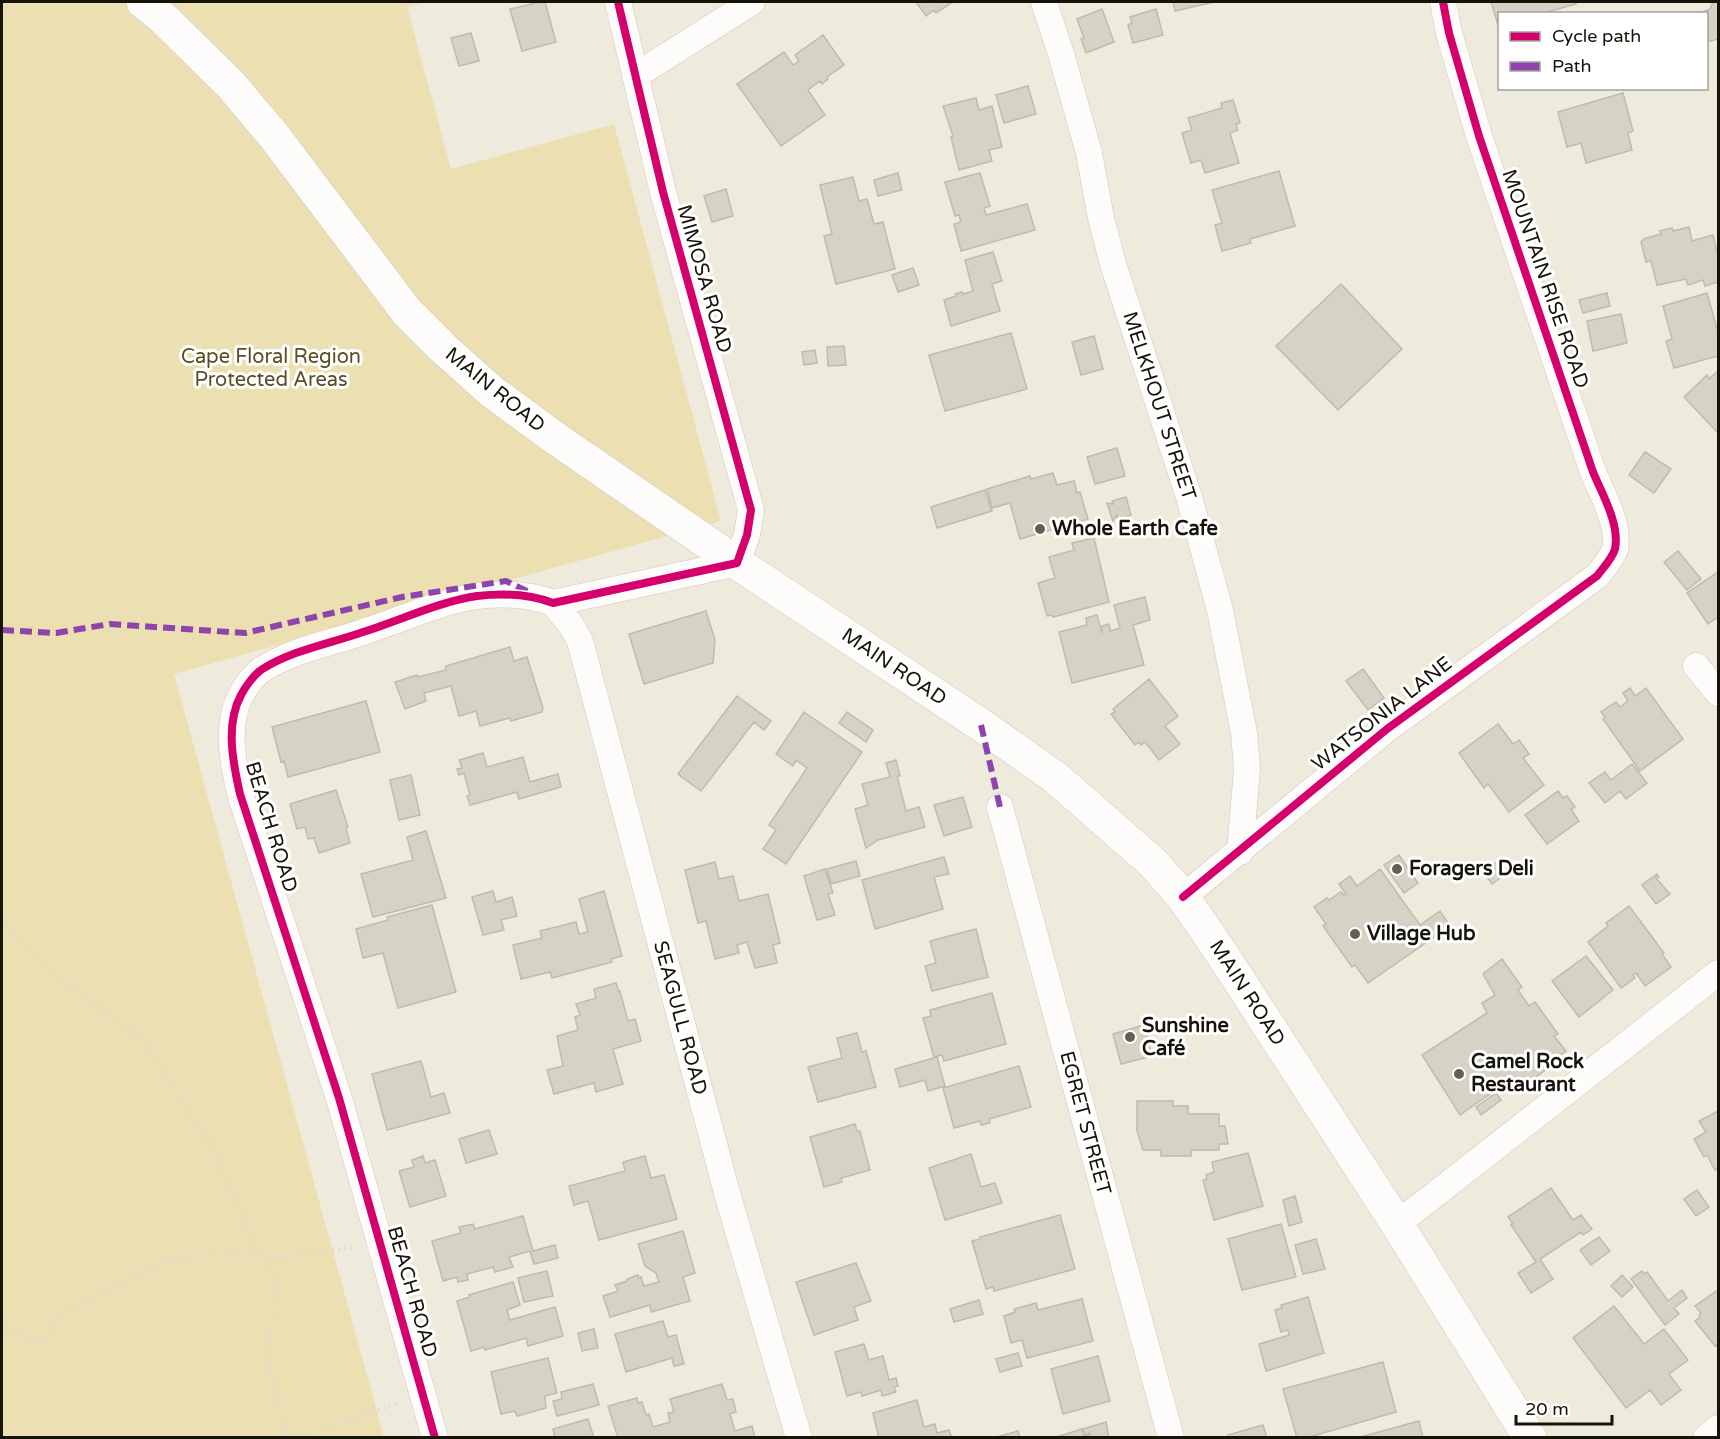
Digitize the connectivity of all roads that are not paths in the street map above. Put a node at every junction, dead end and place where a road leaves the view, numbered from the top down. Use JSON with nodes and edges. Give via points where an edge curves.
{"nodes":[{"id":1,"x":142,"y":2,"type":"edge"},
{"id":2,"x":618,"y":2,"type":"edge"},
{"id":3,"x":752,"y":2,"type":"edge"},
{"id":4,"x":1044,"y":2,"type":"edge"},
{"id":5,"x":1443,"y":2,"type":"edge"},
{"id":6,"x":635,"y":75,"type":"junction"},
{"id":7,"x":737,"y":563,"type":"junction"},
{"id":8,"x":1607,"y":564,"type":"joint"},
{"id":9,"x":553,"y":603,"type":"junction"},
{"id":10,"x":1696,"y":666,"type":"dead end"},
{"id":11,"x":1719,"y":693,"type":"edge"},
{"id":12,"x":1000,"y":807,"type":"dead end"},
{"id":13,"x":1239,"y":852,"type":"junction"},
{"id":14,"x":1183,"y":897,"type":"junction"},
{"id":15,"x":1719,"y":973,"type":"edge"},
{"id":16,"x":1396,"y":1224,"type":"junction"},
{"id":17,"x":1719,"y":1428,"type":"edge"},
{"id":18,"x":435,"y":1437,"type":"edge"},
{"id":19,"x":799,"y":1437,"type":"edge"},
{"id":20,"x":1171,"y":1437,"type":"edge"},
{"id":21,"x":1530,"y":1437,"type":"edge"},
{"id":22,"x":1707,"y":1437,"type":"edge"}],
"edges":[{"from":1,"to":7,"type":"main road","name":"MAIN ROAD","via":[[231,85],[407,312],[443,348],[491,391],[555,438]]},
{"from":2,"to":6,"type":"street","name":"MIMOSA ROAD"},
{"from":3,"to":6,"type":"street"},
{"from":4,"to":13,"type":"street","name":"MELKHOUT STREET","via":[[1089,153],[1113,264],[1189,497],[1220,610],[1248,769]]},
{"from":5,"to":8,"type":"street","name":"MOUNTAIN RISE ROAD","via":[[1479,136],[1610,512],[1615,548]]},
{"from":6,"to":7,"type":"street","name":"MIMOSA ROAD","via":[[663,192],[751,510]]},
{"from":7,"to":9,"type":"street","name":"BEACH ROAD"},
{"from":7,"to":14,"type":"main road","name":"MAIN ROAD","via":[[1056,778],[1153,863]]},
{"from":8,"to":13,"type":"street","name":"WATSONIA LANE","via":[[1597,576],[1387,729]]},
{"from":9,"to":18,"type":"street","name":"BEACH ROAD","via":[[507,594],[477,597],[441,605],[284,657],[258,672],[241,695],[234,715],[233,754],[240,794],[339,1098]]},
{"from":9,"to":19,"type":"street","name":"SEAGULL ROAD","via":[[579,641],[727,1193]]},
{"from":10,"to":11,"type":"street"},
{"from":12,"to":20,"type":"street","name":"EGRET STREET"},
{"from":13,"to":14,"type":"street","name":"WATSONIA LANE"},
{"from":14,"to":16,"type":"main road","name":"MAIN ROAD"},
{"from":15,"to":16,"type":"street"},
{"from":16,"to":21,"type":"main road","name":"MAIN ROAD"},
{"from":17,"to":22,"type":"street"}]}
